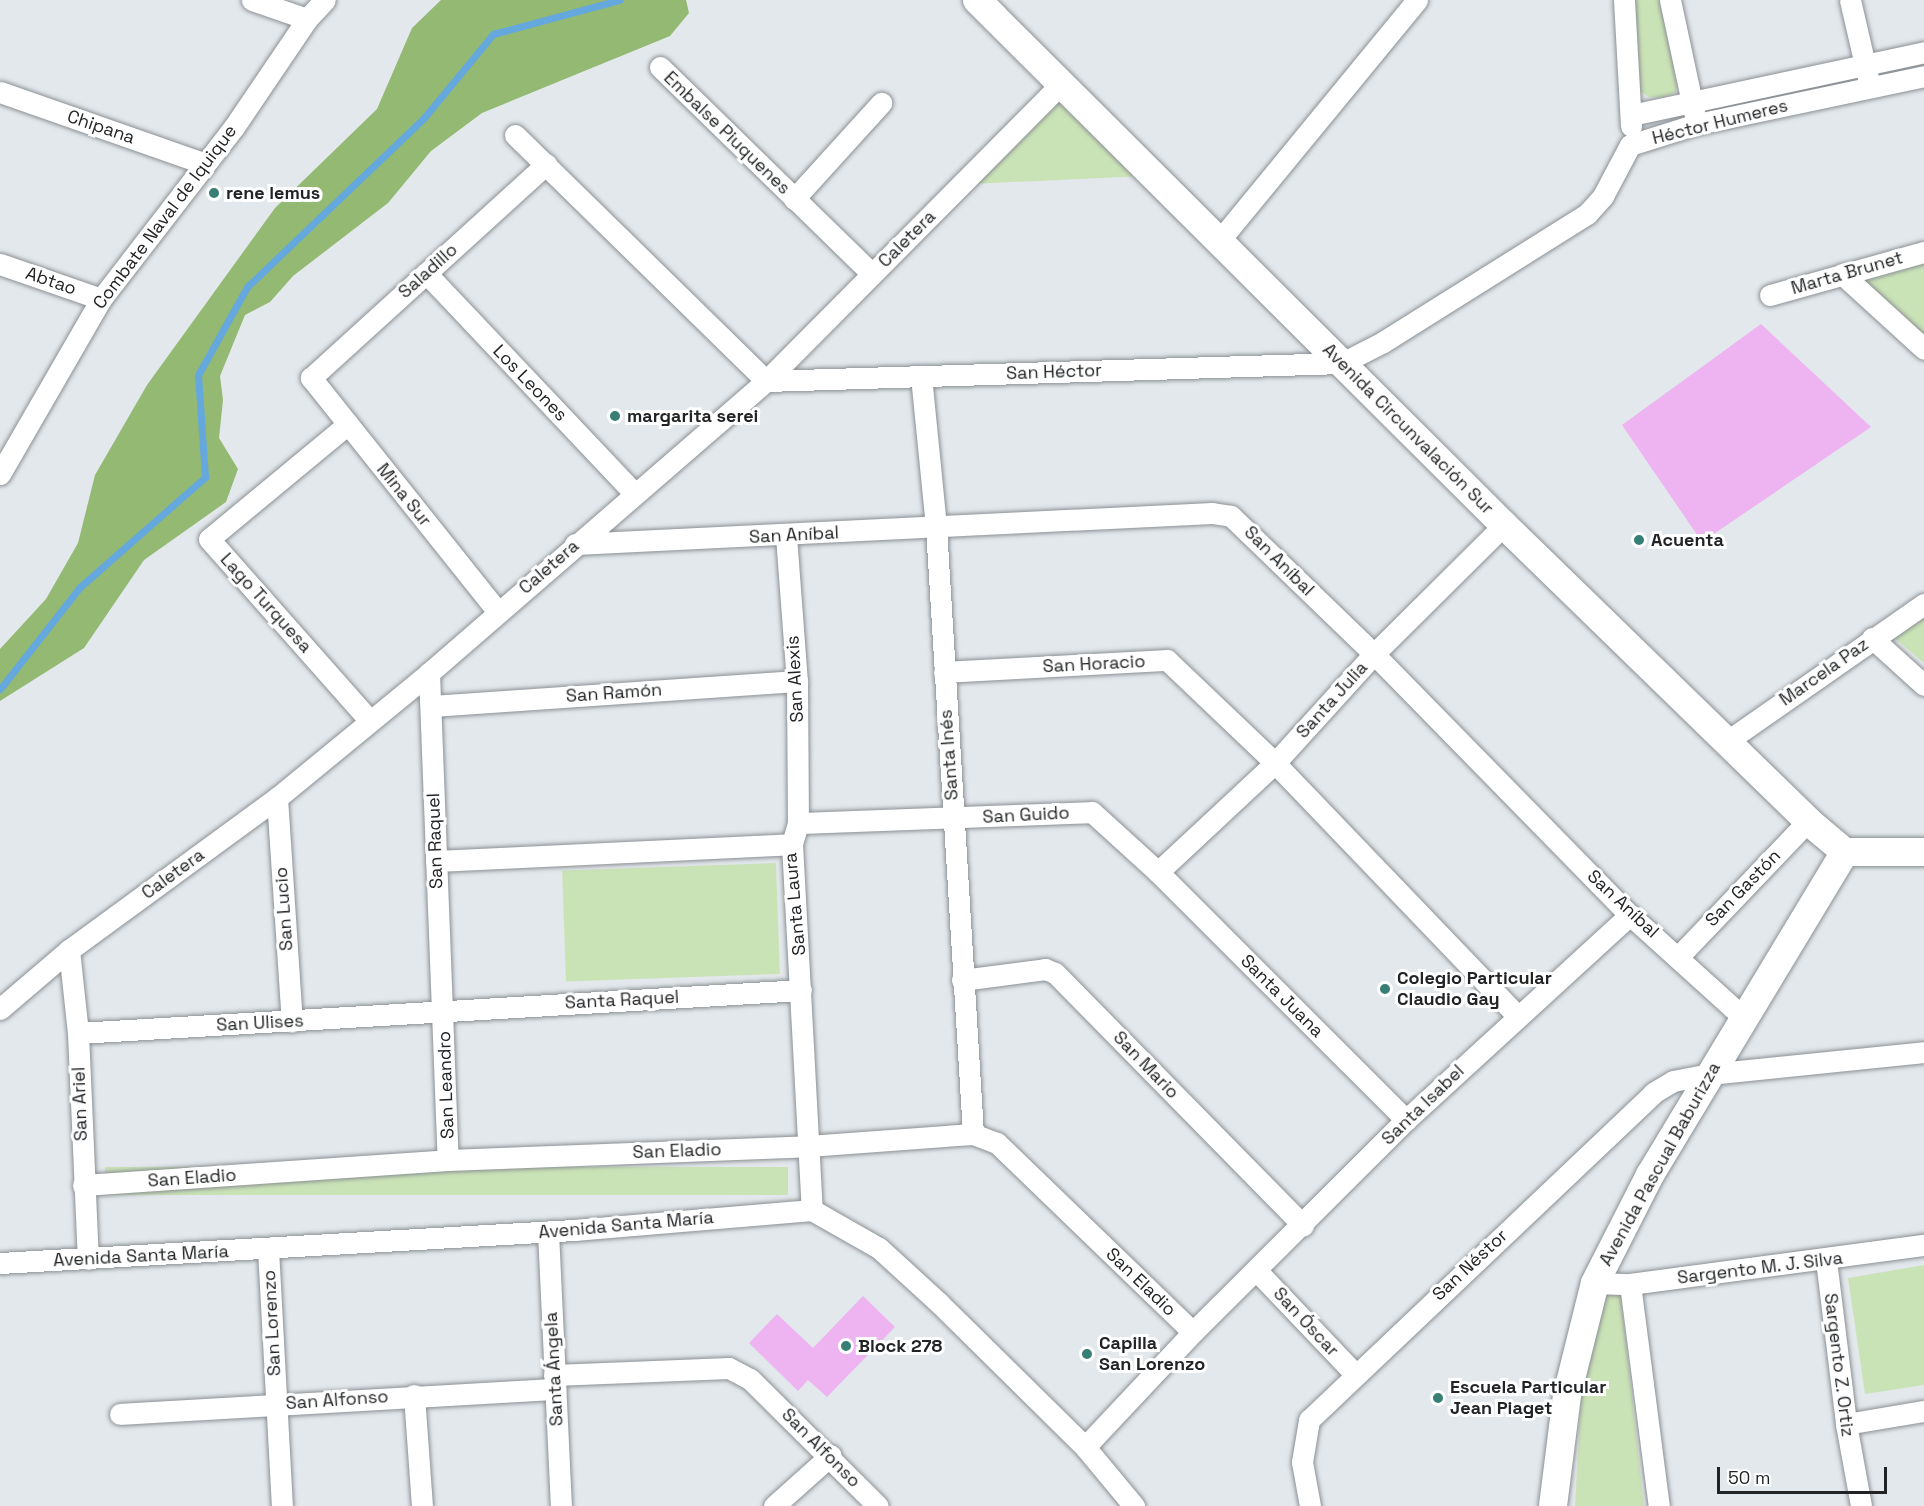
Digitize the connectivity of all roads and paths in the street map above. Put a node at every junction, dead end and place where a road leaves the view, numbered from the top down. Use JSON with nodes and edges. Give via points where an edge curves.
{"nodes":[{"id":1,"x":252,"y":0,"type":"edge"},
{"id":2,"x":324,"y":0,"type":"edge"},
{"id":3,"x":977,"y":0,"type":"edge"},
{"id":4,"x":1417,"y":0,"type":"edge"},
{"id":5,"x":1624,"y":0,"type":"edge"},
{"id":6,"x":1670,"y":0,"type":"edge"},
{"id":7,"x":1850,"y":0,"type":"edge"},
{"id":8,"x":307,"y":19,"type":"junction"},
{"id":9,"x":1924,"y":52,"type":"edge"},
{"id":10,"x":1865,"y":65,"type":"junction"},
{"id":11,"x":660,"y":67,"type":"dead end"},
{"id":12,"x":1924,"y":76,"type":"edge"},
{"id":13,"x":1061,"y":84,"type":"junction"},
{"id":14,"x":1870,"y":88,"type":"junction"},
{"id":15,"x":0,"y":92,"type":"edge"},
{"id":16,"x":1691,"y":100,"type":"junction"},
{"id":17,"x":881,"y":103,"type":"dead end"},
{"id":18,"x":1630,"y":115,"type":"junction"},
{"id":19,"x":1697,"y":124,"type":"junction"},
{"id":20,"x":515,"y":135,"type":"dead end"},
{"id":21,"x":1630,"y":145,"type":"junction"},
{"id":22,"x":203,"y":163,"type":"junction"},
{"id":23,"x":546,"y":164,"type":"junction"},
{"id":24,"x":795,"y":199,"type":"junction"},
{"id":25,"x":1219,"y":241,"type":"junction"},
{"id":26,"x":1924,"y":252,"type":"edge"},
{"id":27,"x":0,"y":264,"type":"edge"},
{"id":28,"x":426,"y":273,"type":"junction"},
{"id":29,"x":872,"y":274,"type":"junction"},
{"id":30,"x":1842,"y":274,"type":"junction"},
{"id":31,"x":1770,"y":295,"type":"dead end"},
{"id":32,"x":101,"y":299,"type":"junction"},
{"id":33,"x":1924,"y":349,"type":"edge"},
{"id":34,"x":1342,"y":363,"type":"junction"},
{"id":35,"x":921,"y":376,"type":"junction"},
{"id":36,"x":311,"y":378,"type":"joint"},
{"id":37,"x":766,"y":381,"type":"junction"},
{"id":38,"x":348,"y":424,"type":"junction"},
{"id":39,"x":10,"y":437,"type":"edge"},
{"id":40,"x":0,"y":474,"type":"edge"},
{"id":41,"x":634,"y":493,"type":"junction"},
{"id":42,"x":1504,"y":525,"type":"junction"},
{"id":43,"x":936,"y":527,"type":"junction"},
{"id":44,"x":786,"y":536,"type":"junction"},
{"id":45,"x":575,"y":544,"type":"junction"},
{"id":46,"x":1924,"y":604,"type":"edge"},
{"id":47,"x":498,"y":612,"type":"junction"},
{"id":48,"x":1872,"y":638,"type":"junction"},
{"id":49,"x":1374,"y":654,"type":"junction"},
{"id":50,"x":944,"y":672,"type":"junction"},
{"id":51,"x":429,"y":673,"type":"junction"},
{"id":52,"x":798,"y":681,"type":"junction"},
{"id":53,"x":1924,"y":685,"type":"edge"},
{"id":54,"x":431,"y":706,"type":"junction"},
{"id":55,"x":370,"y":721,"type":"junction"},
{"id":56,"x":1726,"y":742,"type":"junction"},
{"id":57,"x":1275,"y":763,"type":"junction"},
{"id":58,"x":277,"y":798,"type":"junction"},
{"id":59,"x":953,"y":819,"type":"junction"},
{"id":60,"x":1808,"y":821,"type":"junction"},
{"id":61,"x":798,"y":824,"type":"junction"},
{"id":62,"x":792,"y":844,"type":"junction"},
{"id":63,"x":1845,"y":852,"type":"junction"},
{"id":64,"x":1924,"y":852,"type":"edge"},
{"id":65,"x":436,"y":861,"type":"junction"},
{"id":66,"x":1158,"y":872,"type":"junction"},
{"id":67,"x":1630,"y":915,"type":"junction"},
{"id":68,"x":69,"y":950,"type":"junction"},
{"id":69,"x":1679,"y":956,"type":"junction"},
{"id":70,"x":962,"y":980,"type":"junction"},
{"id":71,"x":801,"y":990,"type":"junction"},
{"id":72,"x":0,"y":1009,"type":"edge"},
{"id":73,"x":443,"y":1009,"type":"junction"},
{"id":74,"x":1518,"y":1016,"type":"junction"},
{"id":75,"x":1743,"y":1017,"type":"junction"},
{"id":76,"x":292,"y":1021,"type":"junction"},
{"id":77,"x":78,"y":1033,"type":"junction"},
{"id":78,"x":1924,"y":1052,"type":"edge"},
{"id":79,"x":1709,"y":1074,"type":"junction"},
{"id":80,"x":1406,"y":1119,"type":"junction"},
{"id":81,"x":973,"y":1134,"type":"junction"},
{"id":82,"x":808,"y":1146,"type":"junction"},
{"id":83,"x":448,"y":1160,"type":"junction"},
{"id":84,"x":83,"y":1185,"type":"junction"},
{"id":85,"x":812,"y":1210,"type":"junction"},
{"id":86,"x":1303,"y":1225,"type":"junction"},
{"id":87,"x":548,"y":1232,"type":"junction"},
{"id":88,"x":1924,"y":1245,"type":"edge"},
{"id":89,"x":268,"y":1249,"type":"junction"},
{"id":90,"x":88,"y":1259,"type":"junction"},
{"id":91,"x":1826,"y":1260,"type":"junction"},
{"id":92,"x":0,"y":1263,"type":"edge"},
{"id":93,"x":1256,"y":1270,"type":"junction"},
{"id":94,"x":1595,"y":1283,"type":"junction"},
{"id":95,"x":1630,"y":1284,"type":"junction"},
{"id":96,"x":1193,"y":1332,"type":"junction"},
{"id":97,"x":1355,"y":1374,"type":"junction"},
{"id":98,"x":554,"y":1382,"type":"junction"},
{"id":99,"x":414,"y":1395,"type":"junction"},
{"id":100,"x":276,"y":1403,"type":"junction"},
{"id":101,"x":1924,"y":1411,"type":"edge"},
{"id":102,"x":120,"y":1414,"type":"dead end"},
{"id":103,"x":1846,"y":1424,"type":"junction"},
{"id":104,"x":1085,"y":1447,"type":"junction"},
{"id":105,"x":831,"y":1455,"type":"junction"},
{"id":106,"x":282,"y":1506,"type":"edge"},
{"id":107,"x":422,"y":1506,"type":"edge"},
{"id":108,"x":561,"y":1506,"type":"edge"},
{"id":109,"x":774,"y":1506,"type":"edge"},
{"id":110,"x":878,"y":1506,"type":"edge"},
{"id":111,"x":1134,"y":1506,"type":"edge"},
{"id":112,"x":1310,"y":1506,"type":"edge"},
{"id":113,"x":1553,"y":1506,"type":"edge"},
{"id":114,"x":1659,"y":1506,"type":"edge"},
{"id":115,"x":1861,"y":1506,"type":"edge"}],
"edges":[{"from":1,"to":8,"type":"street"},
{"from":2,"to":8,"type":"street","name":"Combate Naval de Iquique"},
{"from":3,"to":13,"type":"main road","name":"Avenida Circunvalación Sur"},
{"from":4,"to":25,"type":"street"},
{"from":5,"to":18,"type":"street"},
{"from":6,"to":16,"type":"street"},
{"from":7,"to":10,"type":"street"},
{"from":8,"to":22,"type":"street","name":"Combate Naval de Iquique","via":[[234,127]]},
{"from":9,"to":10,"type":"street","name":"Héctor Humeres"},
{"from":10,"to":14,"type":"street"},
{"from":10,"to":16,"type":"street","name":"Héctor Humeres"},
{"from":11,"to":24,"type":"street","name":"Embalse Piuquenes"},
{"from":12,"to":14,"type":"street","name":"Héctor Humeres"},
{"from":13,"to":25,"type":"main road","name":"Avenida Circunvalación Sur"},
{"from":13,"to":29,"type":"street","name":"Caletera"},
{"from":14,"to":19,"type":"street","name":"Héctor Humeres"},
{"from":15,"to":22,"type":"street","name":"Chipana"},
{"from":16,"to":18,"type":"street","name":"Héctor Humeres"},
{"from":16,"to":19,"type":"street"},
{"from":17,"to":24,"type":"street","name":"Embalse Piuquenes"},
{"from":18,"to":21,"type":"street"},
{"from":19,"to":21,"type":"street","name":"Héctor Humeres"},
{"from":20,"to":23,"type":"street"},
{"from":21,"to":34,"type":"street","name":"Héctor Humeres","via":[[1603,196],[1587,214],[1401,331]]},
{"from":22,"to":32,"type":"street","name":"Combate Naval de Iquique"},
{"from":23,"to":28,"type":"street","name":"Saladillo"},
{"from":23,"to":37,"type":"street"},
{"from":24,"to":29,"type":"street","name":"Embalse Piuquenes"},
{"from":25,"to":34,"type":"main road","name":"Avenida Circunvalación Sur"},
{"from":26,"to":30,"type":"street","name":"Marta Brunet"},
{"from":27,"to":32,"type":"street","name":"Abtao"},
{"from":28,"to":36,"type":"street","name":"Saladillo"},
{"from":28,"to":41,"type":"street","name":"Los Leones"},
{"from":29,"to":37,"type":"street","name":"Caletera"},
{"from":30,"to":31,"type":"street","name":"Marta Brunet"},
{"from":30,"to":33,"type":"street"},
{"from":32,"to":39,"type":"street","name":"Combate Naval de Iquique"},
{"from":34,"to":35,"type":"street","name":"San Héctor"},
{"from":34,"to":42,"type":"main road","name":"Avenida Circunvalación Sur"},
{"from":35,"to":37,"type":"street","name":"San Héctor"},
{"from":35,"to":43,"type":"street","name":"Santa Inés"},
{"from":36,"to":38,"type":"street","name":"Mina Sur"},
{"from":37,"to":41,"type":"street","name":"Caletera"},
{"from":38,"to":47,"type":"street","name":"Mina Sur"},
{"from":38,"to":55,"type":"street","name":"Lago Turquesa","via":[[209,539]]},
{"from":39,"to":40,"type":"street","name":"Combate Naval de Iquique"},
{"from":41,"to":45,"type":"street","name":"Caletera"},
{"from":42,"to":49,"type":"street","name":"Santa Julia"},
{"from":42,"to":56,"type":"main road","name":"Avenida Circunvalación Sur"},
{"from":43,"to":44,"type":"street","name":"San Aníbal"},
{"from":43,"to":49,"type":"street","name":"San Aníbal","via":[[1222,513],[1239,520]]},
{"from":43,"to":50,"type":"street","name":"Santa Inés"},
{"from":44,"to":45,"type":"street","name":"San Aníbal"},
{"from":44,"to":52,"type":"street","name":"San Alexis"},
{"from":45,"to":47,"type":"street","name":"Caletera"},
{"from":46,"to":48,"type":"street","name":"Marcela Paz"},
{"from":47,"to":51,"type":"street","name":"Caletera"},
{"from":48,"to":53,"type":"street"},
{"from":48,"to":56,"type":"street","name":"Marcela Paz"},
{"from":49,"to":57,"type":"street","name":"Santa Julia"},
{"from":49,"to":67,"type":"street","name":"San Aníbal"},
{"from":50,"to":57,"type":"street","name":"San Horacio","via":[[1167,660]]},
{"from":50,"to":59,"type":"street","name":"Santa Inés"},
{"from":51,"to":54,"type":"street","name":"San Raquel"},
{"from":51,"to":55,"type":"street","name":"Caletera"},
{"from":52,"to":54,"type":"street","name":"San Ramón"},
{"from":52,"to":61,"type":"street","name":"San Alexis"},
{"from":54,"to":65,"type":"street","name":"San Raquel"},
{"from":55,"to":58,"type":"street","name":"Caletera"},
{"from":56,"to":60,"type":"main road","name":"Avenida Circunvalación Sur"},
{"from":57,"to":66,"type":"street","name":"Santa Julia"},
{"from":57,"to":74,"type":"street"},
{"from":58,"to":68,"type":"street","name":"Caletera"},
{"from":58,"to":76,"type":"street","name":"San Lucio"},
{"from":59,"to":61,"type":"street","name":"San Guido"},
{"from":59,"to":66,"type":"street","name":"San Guido","via":[[1092,812]]},
{"from":59,"to":70,"type":"street","name":"Santa Inés"},
{"from":60,"to":63,"type":"main road","name":"Avenida Circunvalación Sur"},
{"from":60,"to":69,"type":"street","name":"San Gastón"},
{"from":61,"to":62,"type":"street","name":"San Alexis"},
{"from":62,"to":65,"type":"street","name":"Santa Laura"},
{"from":62,"to":71,"type":"street","name":"Santa Laura"},
{"from":63,"to":64,"type":"main road"},
{"from":63,"to":75,"type":"main road","name":"Avenida Pascual Baburizza"},
{"from":65,"to":73,"type":"street","name":"San Raquel"},
{"from":66,"to":80,"type":"street","name":"Santa Juana"},
{"from":67,"to":69,"type":"street","name":"San Aníbal"},
{"from":67,"to":74,"type":"street","name":"Santa Isabel"},
{"from":68,"to":72,"type":"street","name":"Caletera"},
{"from":68,"to":77,"type":"street","name":"San Ariel"},
{"from":69,"to":75,"type":"street","name":"San Aníbal"},
{"from":70,"to":81,"type":"street","name":"Santa Inés"},
{"from":70,"to":86,"type":"street","name":"San Mario","via":[[1045,969],[1055,973]]},
{"from":71,"to":73,"type":"street","name":"Santa Raquel"},
{"from":71,"to":82,"type":"street","name":"Santa Laura"},
{"from":73,"to":76,"type":"street","name":"San Ulises"},
{"from":73,"to":83,"type":"street","name":"San Leandro"},
{"from":74,"to":80,"type":"street","name":"Santa Isabel"},
{"from":75,"to":79,"type":"main road","name":"Avenida Pascual Baburizza"},
{"from":76,"to":77,"type":"street","name":"San Ulises"},
{"from":77,"to":84,"type":"street","name":"San Ariel"},
{"from":78,"to":79,"type":"street","name":"San Néstor"},
{"from":79,"to":94,"type":"main road","name":"Avenida Pascual Baburizza","via":[[1650,1175]]},
{"from":79,"to":97,"type":"street","name":"San Néstor","via":[[1673,1081],[1653,1093]]},
{"from":80,"to":86,"type":"street","name":"Santa Isabel"},
{"from":81,"to":82,"type":"street","name":"San Eladio"},
{"from":81,"to":96,"type":"street","name":"San Eladio","via":[[997,1143]]},
{"from":82,"to":83,"type":"street","name":"San Eladio"},
{"from":82,"to":85,"type":"street","name":"Santa Laura"},
{"from":83,"to":84,"type":"street","name":"San Eladio"},
{"from":84,"to":90,"type":"street","name":"San Ariel"},
{"from":85,"to":87,"type":"street","name":"Avenida Santa María"},
{"from":85,"to":104,"type":"street","via":[[879,1248]]},
{"from":86,"to":93,"type":"street","name":"Santa Isabel"},
{"from":87,"to":89,"type":"street","name":"Avenida Santa María"},
{"from":87,"to":98,"type":"street","name":"Santa Ángela"},
{"from":88,"to":91,"type":"street","name":"Sargento M. J. Silva"},
{"from":89,"to":90,"type":"street","name":"Avenida Santa María"},
{"from":89,"to":100,"type":"street","name":"San Lorenzo"},
{"from":90,"to":92,"type":"street","name":"Avenida Santa María"},
{"from":91,"to":95,"type":"street","name":"Sargento M. J. Silva"},
{"from":91,"to":103,"type":"street","name":"Sargento Z. Ortiz"},
{"from":93,"to":96,"type":"street","name":"Santa Isabel"},
{"from":93,"to":97,"type":"street","name":"San Óscar"},
{"from":94,"to":95,"type":"street","name":"Sargento M. J. Silva"},
{"from":94,"to":113,"type":"main road","name":"Avenida Pascual Baburizza","via":[[1567,1395]]},
{"from":95,"to":114,"type":"street"},
{"from":96,"to":104,"type":"street","name":"Santa Isabel"},
{"from":97,"to":112,"type":"street","name":"San Néstor","via":[[1309,1420],[1302,1462]]},
{"from":98,"to":99,"type":"street","name":"San Alfonso"},
{"from":98,"to":105,"type":"street","name":"San Alfonso","via":[[729,1368],[750,1379]]},
{"from":98,"to":108,"type":"street","name":"Santa Ángela"},
{"from":99,"to":100,"type":"street","name":"San Alfonso"},
{"from":99,"to":107,"type":"street"},
{"from":100,"to":102,"type":"street","name":"San Alfonso"},
{"from":100,"to":106,"type":"street","name":"San Lorenzo"},
{"from":101,"to":103,"type":"street"},
{"from":103,"to":115,"type":"street","name":"Sargento Z. Ortiz"},
{"from":104,"to":111,"type":"street"},
{"from":105,"to":109,"type":"street"},
{"from":105,"to":110,"type":"street","name":"San Alfonso"}]}
